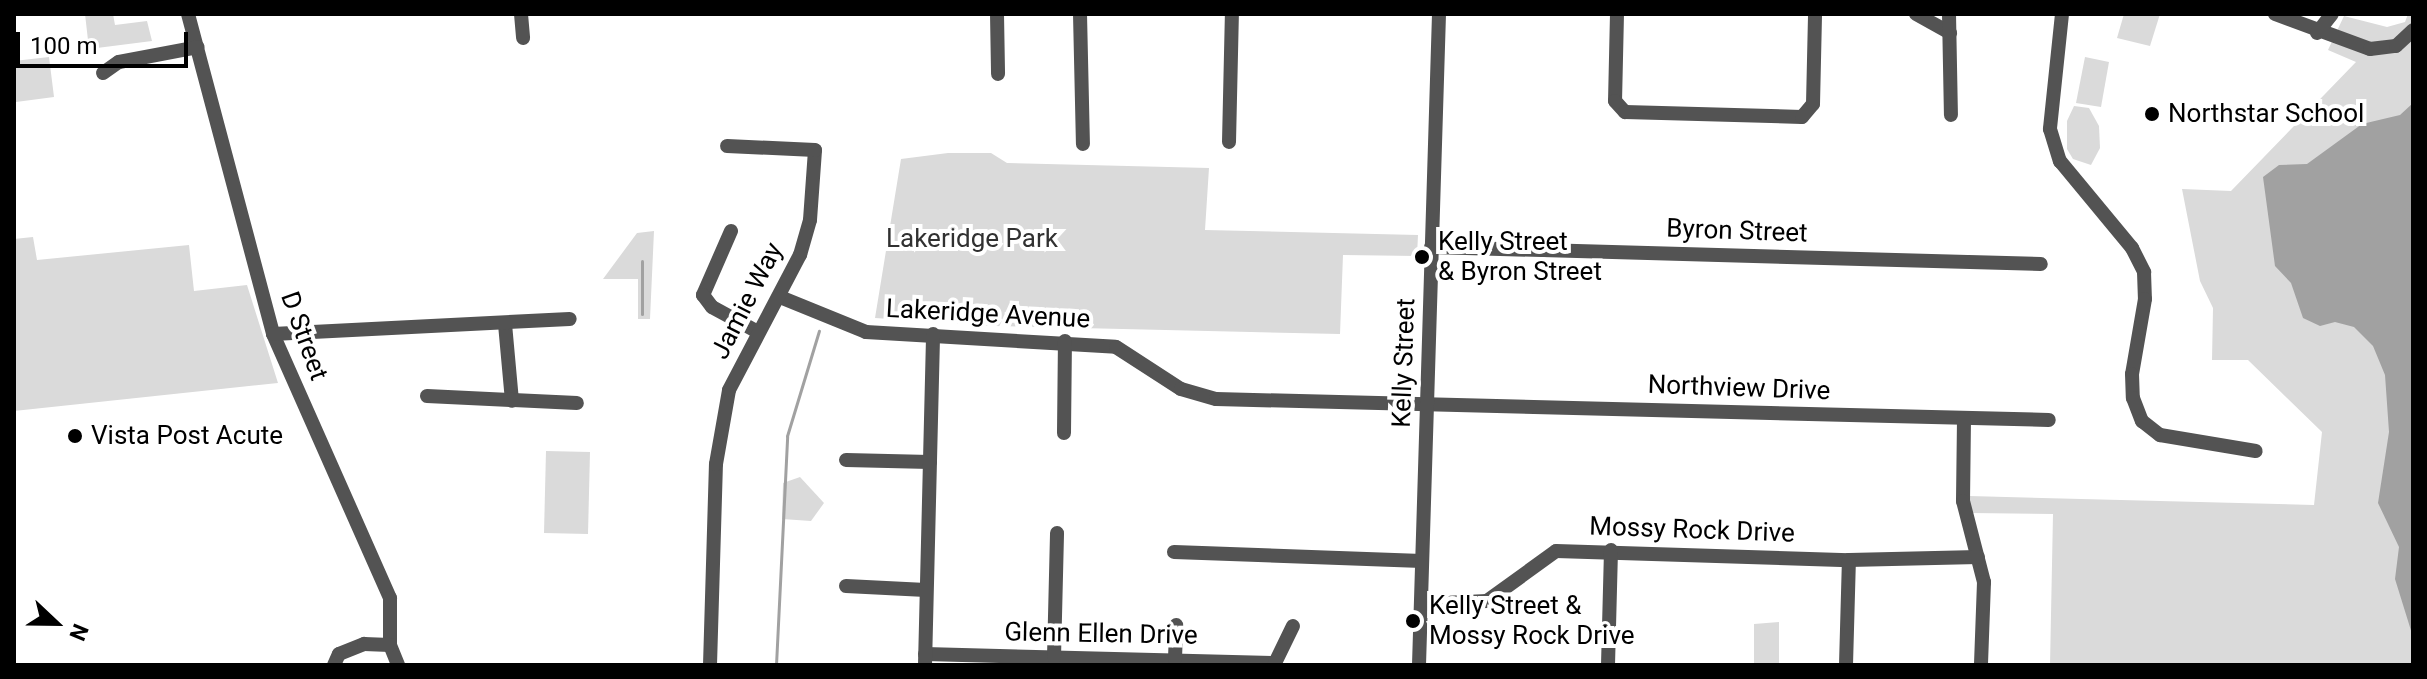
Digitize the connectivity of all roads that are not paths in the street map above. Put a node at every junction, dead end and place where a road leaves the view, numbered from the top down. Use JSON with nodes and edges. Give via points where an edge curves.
{"nodes":[{"id":1,"x":188,"y":14,"type":"edge"},
{"id":2,"x":521,"y":14,"type":"edge"},
{"id":3,"x":997,"y":14,"type":"edge"},
{"id":4,"x":1080,"y":14,"type":"edge"},
{"id":5,"x":1232,"y":14,"type":"edge"},
{"id":6,"x":1439,"y":14,"type":"edge"},
{"id":7,"x":1617,"y":14,"type":"edge"},
{"id":8,"x":1815,"y":14,"type":"edge"},
{"id":9,"x":1916,"y":14,"type":"edge"},
{"id":10,"x":1949,"y":14,"type":"edge"},
{"id":11,"x":2062,"y":14,"type":"edge"},
{"id":12,"x":2275,"y":14,"type":"edge"},
{"id":13,"x":2332,"y":14,"type":"edge"},
{"id":14,"x":2413,"y":30,"type":"edge"},
{"id":15,"x":1950,"y":33,"type":"junction"},
{"id":16,"x":2317,"y":33,"type":"junction"},
{"id":17,"x":523,"y":38,"type":"dead end"},
{"id":18,"x":198,"y":47,"type":"junction"},
{"id":19,"x":103,"y":73,"type":"dead end"},
{"id":20,"x":998,"y":74,"type":"dead end"},
{"id":21,"x":1951,"y":115,"type":"dead end"},
{"id":22,"x":1229,"y":142,"type":"dead end"},
{"id":23,"x":1083,"y":144,"type":"dead end"},
{"id":24,"x":727,"y":146,"type":"dead end"},
{"id":25,"x":731,"y":231,"type":"dead end"},
{"id":26,"x":1431,"y":247,"type":"junction"},
{"id":27,"x":2041,"y":264,"type":"dead end"},
{"id":28,"x":780,"y":297,"type":"junction"},
{"id":29,"x":570,"y":319,"type":"dead end"},
{"id":30,"x":505,"y":324,"type":"junction"},
{"id":31,"x":756,"y":331,"type":"junction"},
{"id":32,"x":273,"y":334,"type":"junction"},
{"id":33,"x":933,"y":334,"type":"junction"},
{"id":34,"x":1065,"y":341,"type":"junction"},
{"id":35,"x":427,"y":396,"type":"dead end"},
{"id":36,"x":512,"y":401,"type":"junction"},
{"id":37,"x":577,"y":403,"type":"dead end"},
{"id":38,"x":1427,"y":405,"type":"junction"},
{"id":39,"x":1964,"y":419,"type":"junction"},
{"id":40,"x":2049,"y":420,"type":"dead end"},
{"id":41,"x":1064,"y":433,"type":"dead end"},
{"id":42,"x":2256,"y":451,"type":"dead end"},
{"id":43,"x":846,"y":460,"type":"dead end"},
{"id":44,"x":930,"y":462,"type":"junction"},
{"id":45,"x":1057,"y":533,"type":"dead end"},
{"id":46,"x":1611,"y":550,"type":"junction"},
{"id":47,"x":1174,"y":552,"type":"dead end"},
{"id":48,"x":1978,"y":557,"type":"junction"},
{"id":49,"x":1849,"y":560,"type":"junction"},
{"id":50,"x":1422,"y":561,"type":"junction"},
{"id":51,"x":846,"y":586,"type":"dead end"},
{"id":52,"x":926,"y":590,"type":"junction"},
{"id":53,"x":1421,"y":604,"type":"junction"},
{"id":54,"x":1176,"y":625,"type":"dead end"},
{"id":55,"x":1293,"y":626,"type":"dead end"},
{"id":56,"x":390,"y":645,"type":"junction"},
{"id":57,"x":1054,"y":657,"type":"junction"},
{"id":58,"x":1175,"y":659,"type":"junction"},
{"id":59,"x":925,"y":660,"type":"edge"},
{"id":60,"x":1276,"y":664,"type":"edge"},
{"id":61,"x":334,"y":665,"type":"edge"},
{"id":62,"x":399,"y":665,"type":"edge"},
{"id":63,"x":710,"y":665,"type":"edge"},
{"id":64,"x":1419,"y":665,"type":"edge"},
{"id":65,"x":1608,"y":665,"type":"edge"},
{"id":66,"x":1846,"y":665,"type":"edge"},
{"id":67,"x":1981,"y":665,"type":"edge"}],
"edges":[{"from":1,"to":18,"type":"street","name":"D Street"},
{"from":2,"to":17,"type":"street"},
{"from":3,"to":20,"type":"street"},
{"from":4,"to":23,"type":"street"},
{"from":5,"to":22,"type":"street"},
{"from":6,"to":26,"type":"street","name":"Kelly Street"},
{"from":7,"to":8,"type":"street","via":[[1615,101],[1625,112],[1802,117],[1813,104]]},
{"from":9,"to":15,"type":"street"},
{"from":10,"to":15,"type":"street"},
{"from":11,"to":42,"type":"street","via":[[2050,129],[2060,161],[2132,248],[2144,272],[2133,398],[2142,421],[2160,435]]},
{"from":12,"to":16,"type":"street"},
{"from":13,"to":16,"type":"street"},
{"from":14,"to":16,"type":"street","via":[[2396,46],[2370,49]]},
{"from":15,"to":21,"type":"street"},
{"from":18,"to":19,"type":"street","via":[[119,62]]},
{"from":18,"to":32,"type":"street","name":"D Street"},
{"from":24,"to":28,"type":"street","name":"Jamie Way","via":[[815,150],[810,220]]},
{"from":25,"to":31,"type":"street","via":[[703,295],[712,307]]},
{"from":26,"to":27,"type":"street","name":"Byron Street"},
{"from":26,"to":38,"type":"street","name":"Kelly Street"},
{"from":28,"to":31,"type":"street","name":"Jamie Way"},
{"from":28,"to":33,"type":"street","name":"Lakeridge Avenue","via":[[830,322],[866,332]]},
{"from":29,"to":30,"type":"street"},
{"from":30,"to":32,"type":"street"},
{"from":30,"to":36,"type":"street"},
{"from":31,"to":63,"type":"street","name":"Jamie Way","via":[[729,390],[716,464]]},
{"from":32,"to":56,"type":"street","name":"D Street","via":[[390,598]]},
{"from":33,"to":34,"type":"street","name":"Lakeridge Avenue"},
{"from":33,"to":44,"type":"street"},
{"from":34,"to":38,"type":"street","name":"Lakeridge Avenue","via":[[1116,347],[1181,389],[1216,399]]},
{"from":34,"to":41,"type":"street"},
{"from":35,"to":36,"type":"street"},
{"from":36,"to":37,"type":"street"},
{"from":38,"to":39,"type":"street","name":"Northview Drive"},
{"from":38,"to":50,"type":"street","name":"Kelly Street"},
{"from":39,"to":40,"type":"street","name":"Northview Drive"},
{"from":39,"to":48,"type":"street","via":[[1963,501]]},
{"from":43,"to":44,"type":"street"},
{"from":44,"to":52,"type":"street"},
{"from":45,"to":57,"type":"street"},
{"from":46,"to":49,"type":"street","name":"Mossy Rock Drive"},
{"from":46,"to":53,"type":"street","name":"Mossy Rock Drive","via":[[1556,551],[1487,601]]},
{"from":46,"to":65,"type":"street"},
{"from":47,"to":50,"type":"street"},
{"from":48,"to":49,"type":"street","name":"Mossy Rock Drive"},
{"from":48,"to":67,"type":"street","via":[[1984,582]]},
{"from":49,"to":66,"type":"street"},
{"from":50,"to":53,"type":"street","name":"Kelly Street"},
{"from":51,"to":52,"type":"street"},
{"from":52,"to":59,"type":"street"},
{"from":53,"to":64,"type":"street","name":"Kelly Street"},
{"from":54,"to":58,"type":"street"},
{"from":55,"to":60,"type":"street"},
{"from":56,"to":61,"type":"street","via":[[364,644],[339,654]]},
{"from":56,"to":62,"type":"street","name":"D Street"},
{"from":57,"to":58,"type":"street","name":"Glenn Ellen Drive"},
{"from":57,"to":59,"type":"street","name":"Glenn Ellen Drive"},
{"from":58,"to":60,"type":"street","name":"Glenn Ellen Drive"}]}
